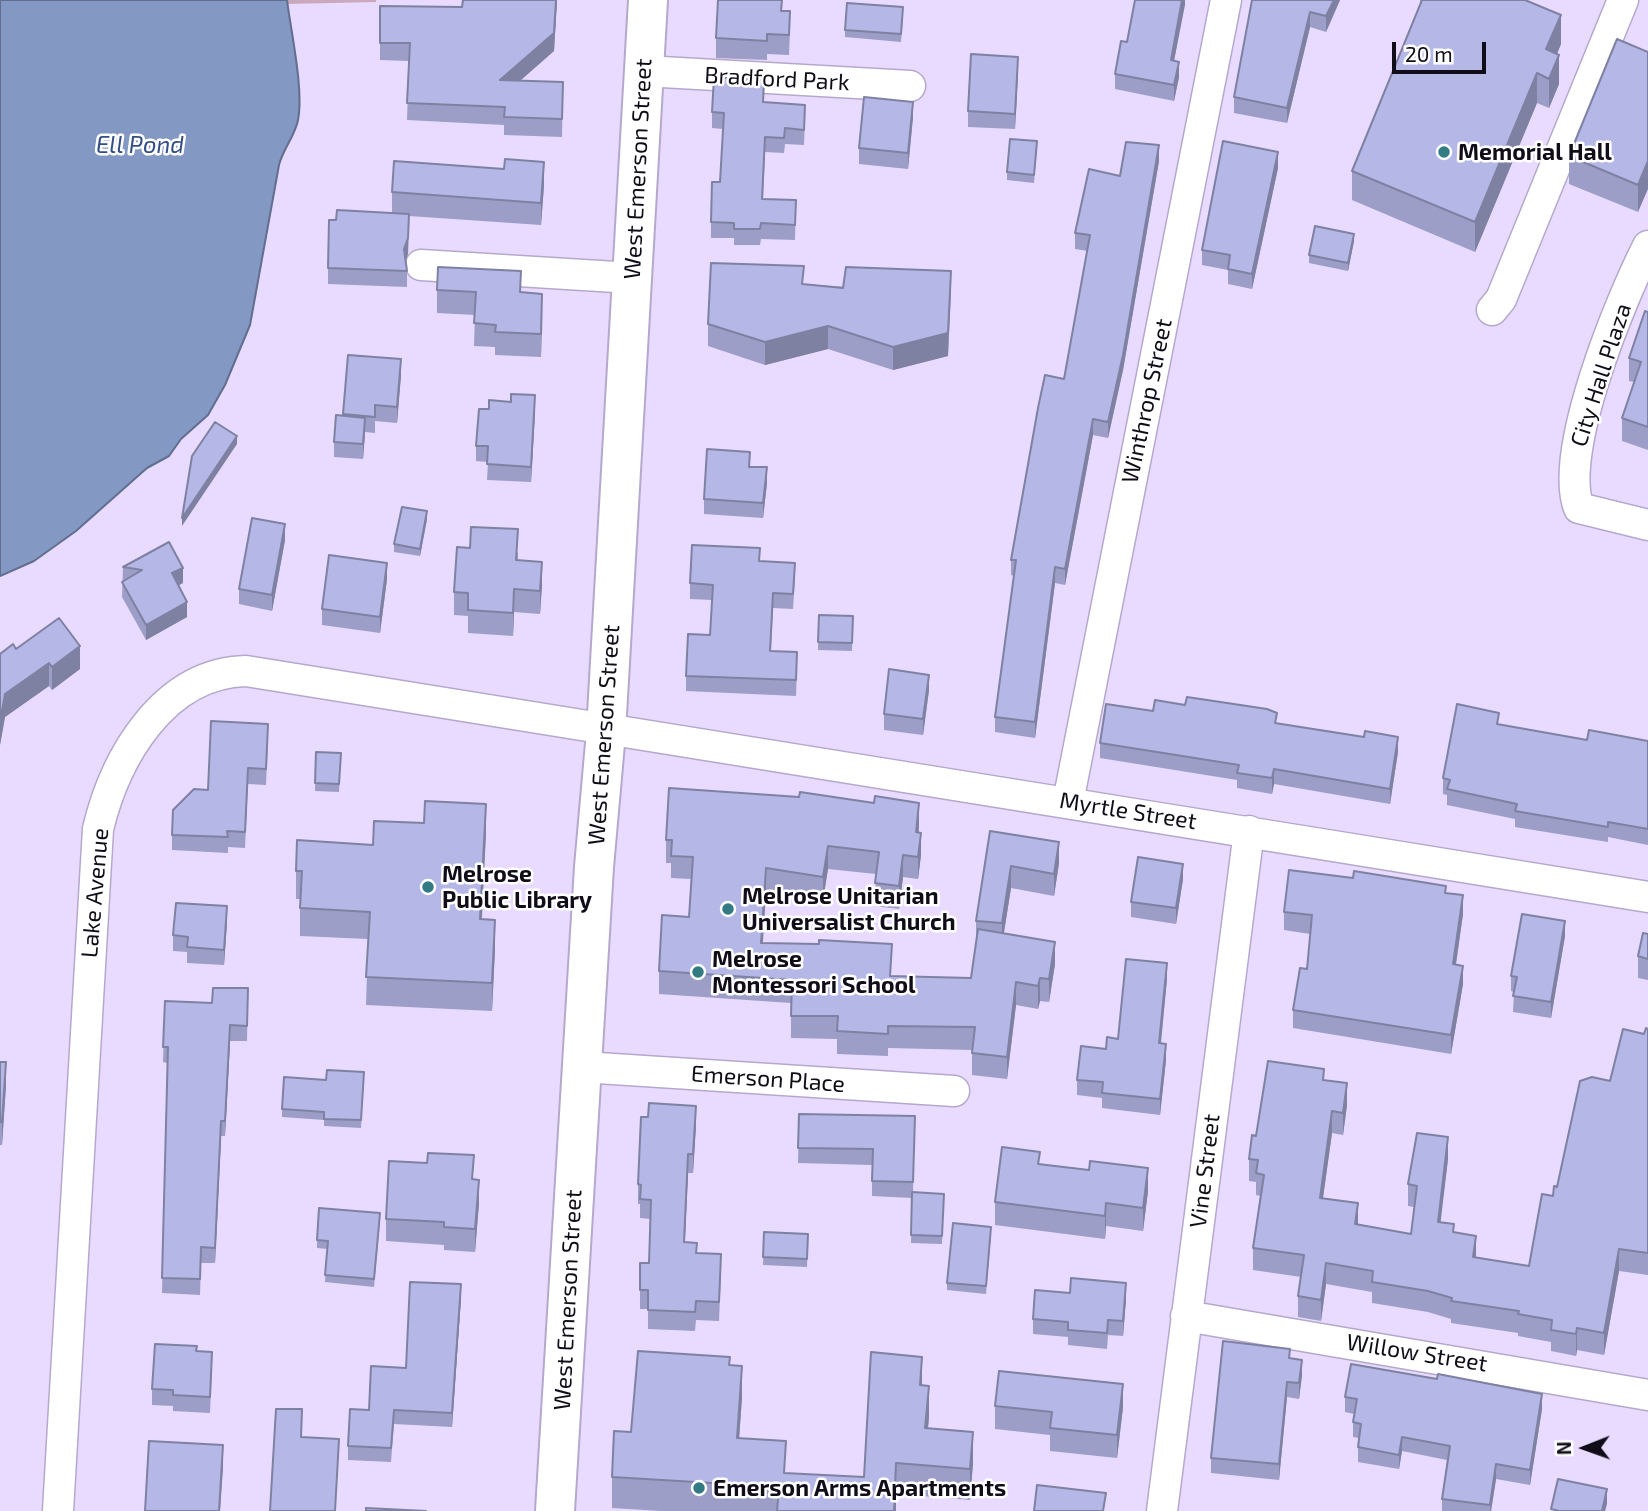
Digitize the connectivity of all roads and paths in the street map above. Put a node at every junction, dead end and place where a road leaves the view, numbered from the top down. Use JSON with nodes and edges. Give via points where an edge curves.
{"nodes":[{"id":1,"x":648,"y":0,"type":"edge"},
{"id":2,"x":1226,"y":0,"type":"edge"},
{"id":3,"x":1623,"y":0,"type":"edge"},
{"id":4,"x":643,"y":71,"type":"junction"},
{"id":5,"x":910,"y":86,"type":"dead end"},
{"id":6,"x":1648,"y":246,"type":"edge"},
{"id":7,"x":421,"y":265,"type":"dead end"},
{"id":8,"x":632,"y":278,"type":"junction"},
{"id":9,"x":1492,"y":310,"type":"dead end"},
{"id":10,"x":1648,"y":525,"type":"edge"},
{"id":11,"x":606,"y":732,"type":"junction"},
{"id":12,"x":1068,"y":802,"type":"junction"},
{"id":13,"x":1249,"y":831,"type":"junction"},
{"id":14,"x":1648,"y":897,"type":"edge"},
{"id":15,"x":582,"y":1067,"type":"junction"},
{"id":16,"x":954,"y":1091,"type":"dead end"},
{"id":17,"x":1186,"y":1316,"type":"junction"},
{"id":18,"x":1648,"y":1395,"type":"edge"},
{"id":19,"x":58,"y":1511,"type":"edge"},
{"id":20,"x":555,"y":1511,"type":"edge"},
{"id":21,"x":1162,"y":1511,"type":"edge"}],
"edges":[{"from":1,"to":4,"type":"street","name":"West Emerson Street"},
{"from":2,"to":12,"type":"street","name":"Winthrop Street"},
{"from":3,"to":9,"type":"street","via":[[1501,299]]},
{"from":4,"to":5,"type":"street","name":"Bradford Park"},
{"from":4,"to":8,"type":"street","name":"West Emerson Street"},
{"from":6,"to":10,"type":"street","name":"City Hall Plaza","via":[[1580,427],[1573,482],[1579,508]]},
{"from":7,"to":8,"type":"street"},
{"from":8,"to":11,"type":"street","name":"West Emerson Street"},
{"from":11,"to":12,"type":"street","name":"Myrtle Street"},
{"from":11,"to":15,"type":"street","name":"West Emerson Street"},
{"from":11,"to":19,"type":"street","name":"Lake Avenue","via":[[246,671],[223,673],[180,694],[140,731],[110,787],[96,849]]},
{"from":12,"to":13,"type":"street","name":"Myrtle Street"},
{"from":13,"to":14,"type":"street","name":"Myrtle Street"},
{"from":13,"to":17,"type":"street","name":"Vine Street"},
{"from":15,"to":16,"type":"street","name":"Emerson Place"},
{"from":15,"to":20,"type":"street","name":"West Emerson Street"},
{"from":17,"to":18,"type":"street","name":"Willow Street"},
{"from":17,"to":21,"type":"street","name":"Vine Street"}]}
